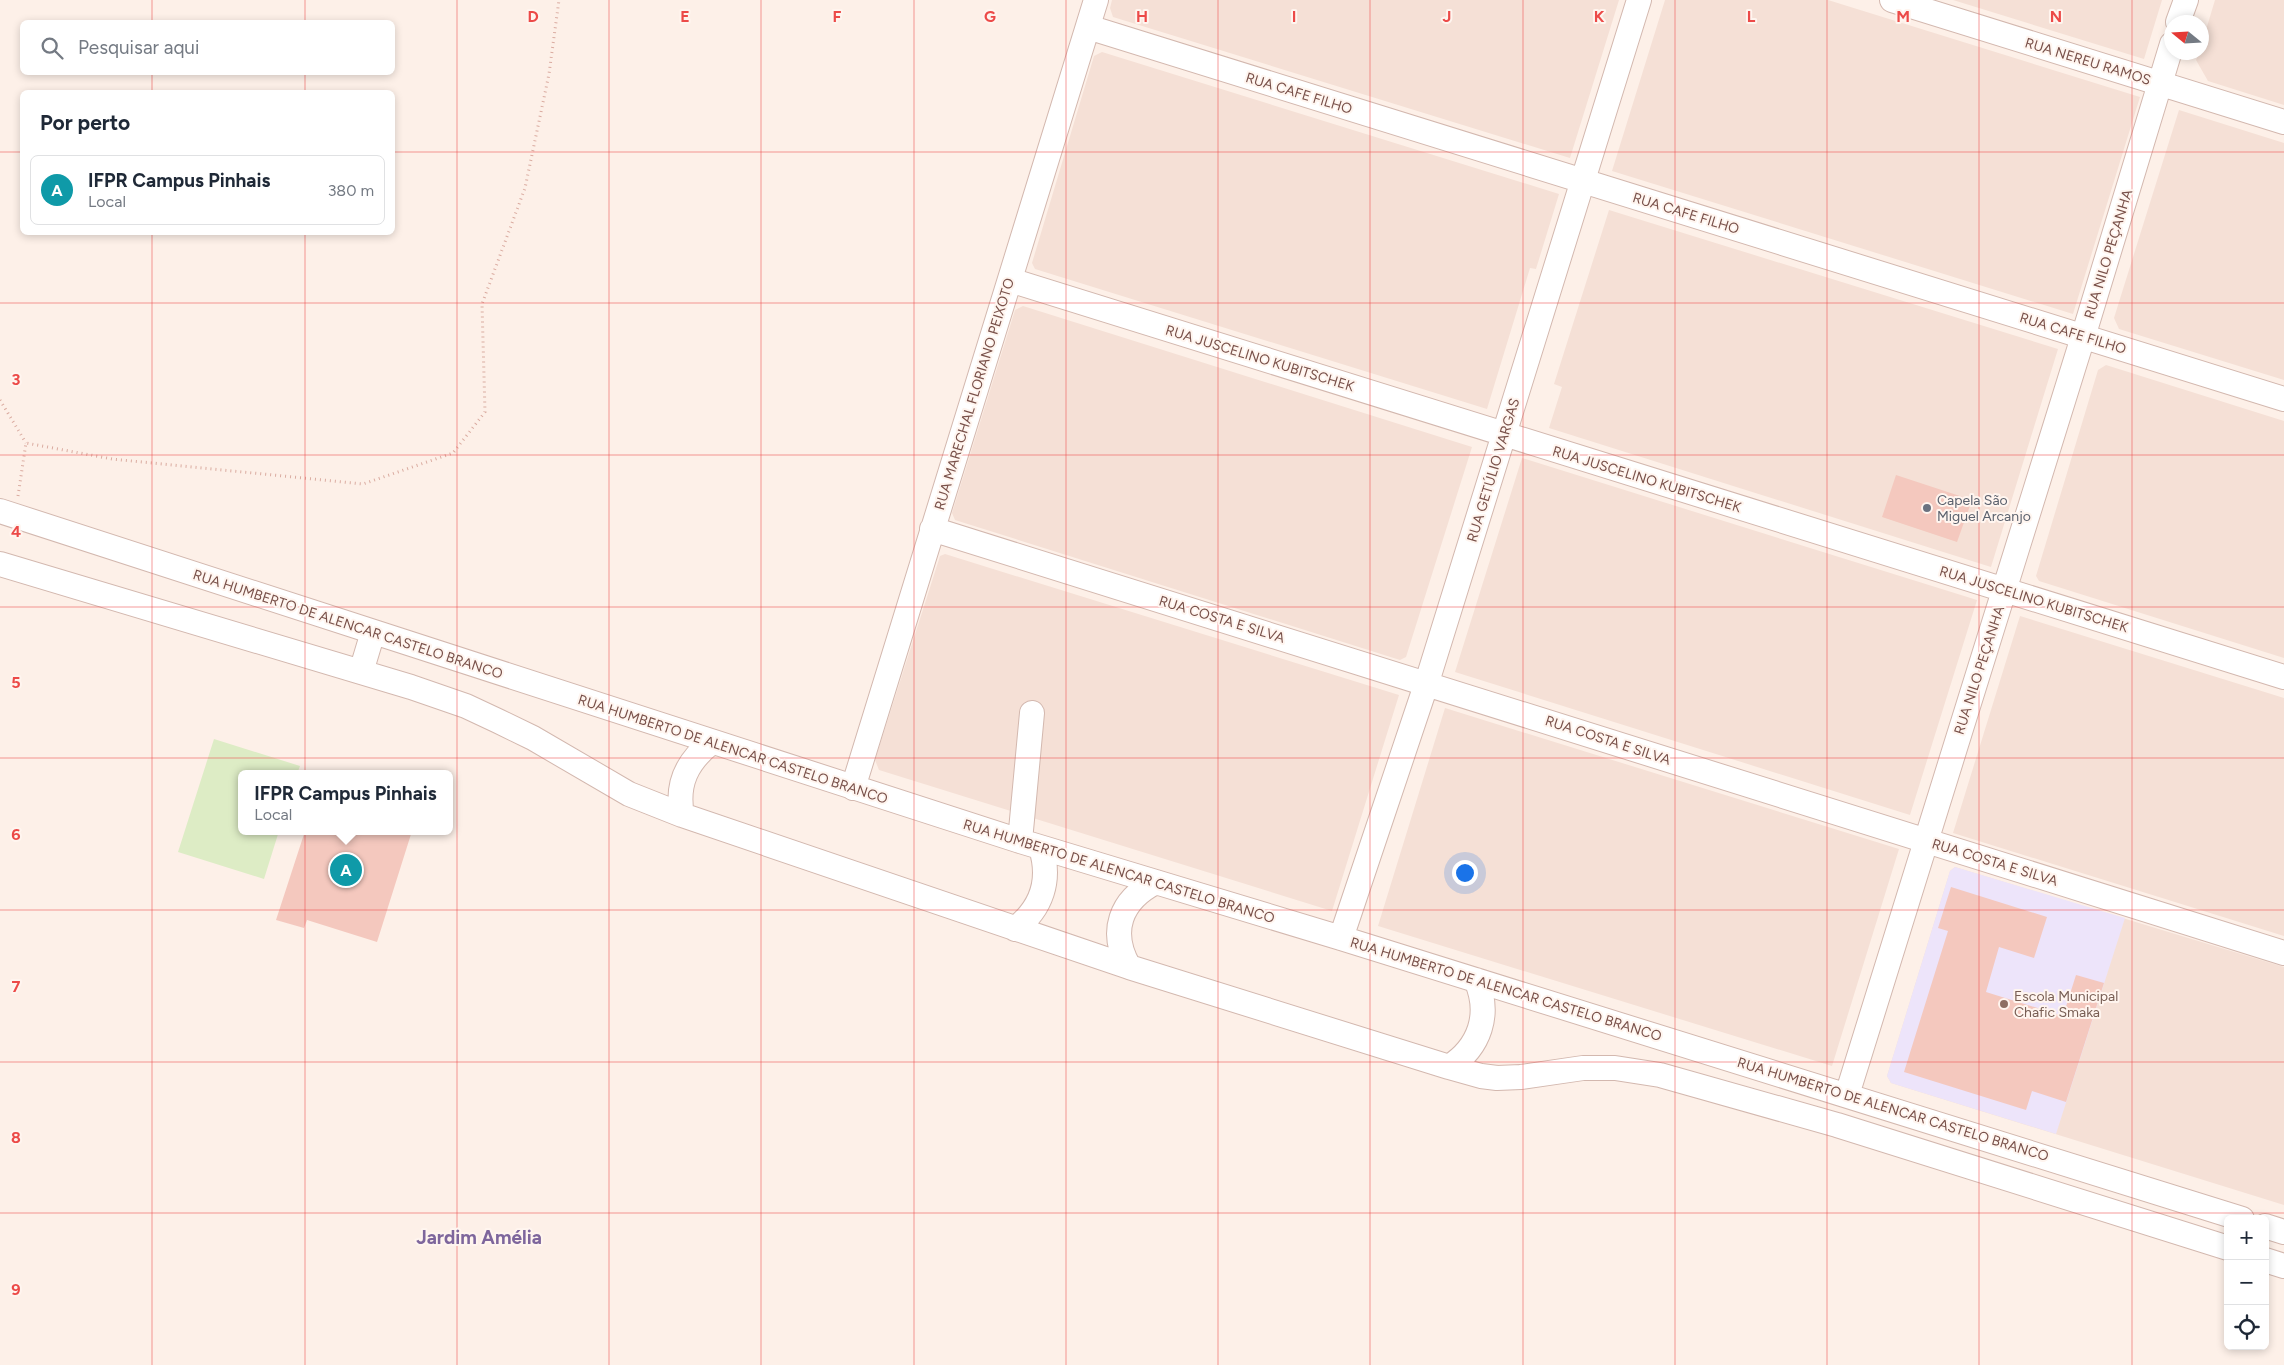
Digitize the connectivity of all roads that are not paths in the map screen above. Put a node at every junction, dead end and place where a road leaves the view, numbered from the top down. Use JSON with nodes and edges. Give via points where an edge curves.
{"nodes":[{"id":1,"x":1096,"y":0,"type":"edge"},
{"id":2,"x":1639,"y":0,"type":"edge"},
{"id":3,"x":1892,"y":0,"type":"edge"},
{"id":4,"x":2186,"y":0,"type":"edge"},
{"id":5,"x":2181,"y":15,"type":"edge"},
{"id":6,"x":1088,"y":28,"type":"junction"},
{"id":7,"x":2167,"y":60,"type":"edge"},
{"id":8,"x":2159,"y":83,"type":"junction"},
{"id":9,"x":2284,"y":122,"type":"edge"},
{"id":10,"x":1582,"y":181,"type":"junction"},
{"id":11,"x":1010,"y":280,"type":"junction"},
{"id":12,"x":2083,"y":337,"type":"junction"},
{"id":13,"x":2284,"y":399,"type":"edge"},
{"id":14,"x":1504,"y":434,"type":"junction"},
{"id":15,"x":7,"y":513,"type":"edge"},
{"id":16,"x":932,"y":529,"type":"junction"},
{"id":17,"x":0,"y":564,"type":"edge"},
{"id":18,"x":2004,"y":590,"type":"junction"},
{"id":19,"x":372,"y":632,"type":"junction"},
{"id":20,"x":361,"y":672,"type":"junction"},
{"id":21,"x":2284,"y":677,"type":"edge"},
{"id":22,"x":1426,"y":682,"type":"junction"},
{"id":23,"x":1032,"y":712,"type":"dead end"},
{"id":24,"x":712,"y":742,"type":"junction"},
{"id":25,"x":853,"y":788,"type":"junction"},
{"id":26,"x":682,"y":815,"type":"junction"},
{"id":27,"x":1925,"y":840,"type":"junction"},
{"id":28,"x":1030,"y":844,"type":"junction"},
{"id":29,"x":1156,"y":882,"type":"junction"},
{"id":30,"x":1016,"y":929,"type":"junction"},
{"id":31,"x":1341,"y":938,"type":"junction"},
{"id":32,"x":2284,"y":953,"type":"edge"},
{"id":33,"x":1129,"y":967,"type":"junction"},
{"id":34,"x":1476,"y":980,"type":"junction"},
{"id":35,"x":1449,"y":1067,"type":"junction"},
{"id":36,"x":1847,"y":1094,"type":"junction"},
{"id":37,"x":2229,"y":1215,"type":"edge"},
{"id":38,"x":2269,"y":1227,"type":"edge"},
{"id":39,"x":2284,"y":1232,"type":"edge"},
{"id":40,"x":2224,"y":1247,"type":"edge"},
{"id":41,"x":2269,"y":1261,"type":"edge"},
{"id":42,"x":2284,"y":1266,"type":"edge"}],
"edges":[{"from":1,"to":6,"type":"street","name":"RUA MARECHAL FLORIANO PEIXOTO"},
{"from":2,"to":10,"type":"street","name":"RUA GETÚLIO VARGAS"},
{"from":3,"to":8,"type":"street","name":"RUA NEREU RAMOS"},
{"from":4,"to":5,"type":"street"},
{"from":6,"to":10,"type":"street","name":"RUA CAFE FILHO"},
{"from":6,"to":11,"type":"street","name":"RUA MARECHAL FLORIANO PEIXOTO"},
{"from":7,"to":8,"type":"street","name":"RUA NILO PEÇANHA"},
{"from":8,"to":9,"type":"street","name":"RUA NEREU RAMOS"},
{"from":8,"to":12,"type":"street","name":"RUA NILO PEÇANHA"},
{"from":10,"to":12,"type":"street","name":"RUA CAFE FILHO"},
{"from":10,"to":14,"type":"street","name":"RUA GETÚLIO VARGAS"},
{"from":11,"to":14,"type":"street","name":"RUA JUSCELINO KUBITSCHEK"},
{"from":11,"to":16,"type":"street","name":"RUA MARECHAL FLORIANO PEIXOTO"},
{"from":12,"to":13,"type":"street","name":"RUA CAFE FILHO"},
{"from":12,"to":18,"type":"street","name":"RUA NILO PEÇANHA"},
{"from":14,"to":18,"type":"street","name":"RUA JUSCELINO KUBITSCHEK"},
{"from":14,"to":22,"type":"street","name":"RUA GETÚLIO VARGAS"},
{"from":15,"to":19,"type":"street","name":"RUA HUMBERTO DE ALENCAR CASTELO BRANCO"},
{"from":16,"to":22,"type":"street","name":"RUA COSTA E SILVA"},
{"from":16,"to":25,"type":"street","name":"RUA MARECHAL FLORIANO PEIXOTO"},
{"from":17,"to":20,"type":"street"},
{"from":18,"to":21,"type":"street","name":"RUA JUSCELINO KUBITSCHEK"},
{"from":18,"to":27,"type":"street","name":"RUA NILO PEÇANHA"},
{"from":19,"to":20,"type":"street"},
{"from":19,"to":24,"type":"street","name":"RUA HUMBERTO DE ALENCAR CASTELO BRANCO"},
{"from":20,"to":26,"type":"street","via":[[466,706],[533,738],[629,794]]},
{"from":22,"to":27,"type":"street","name":"RUA COSTA E SILVA"},
{"from":22,"to":31,"type":"street","name":"RUA GETÚLIO VARGAS"},
{"from":23,"to":28,"type":"street"},
{"from":24,"to":25,"type":"street","name":"RUA HUMBERTO DE ALENCAR CASTELO BRANCO"},
{"from":24,"to":26,"type":"street","via":[[692,760],[685,772],[680,794]]},
{"from":25,"to":28,"type":"street","name":"RUA HUMBERTO DE ALENCAR CASTELO BRANCO"},
{"from":26,"to":30,"type":"street"},
{"from":27,"to":32,"type":"street","name":"RUA COSTA E SILVA"},
{"from":27,"to":36,"type":"street","name":"RUA NILO PEÇANHA"},
{"from":28,"to":29,"type":"street","name":"RUA HUMBERTO DE ALENCAR CASTELO BRANCO"},
{"from":28,"to":30,"type":"street","via":[[1046,870],[1043,892],[1032,913]]},
{"from":29,"to":31,"type":"street","name":"RUA HUMBERTO DE ALENCAR CASTELO BRANCO"},
{"from":29,"to":33,"type":"street","via":[[1138,893],[1121,920],[1120,944]]},
{"from":30,"to":33,"type":"street"},
{"from":31,"to":34,"type":"street","name":"RUA HUMBERTO DE ALENCAR CASTELO BRANCO"},
{"from":33,"to":35,"type":"street"},
{"from":34,"to":35,"type":"street","via":[[1483,1001],[1479,1034],[1467,1053]]},
{"from":34,"to":36,"type":"street","name":"RUA HUMBERTO DE ALENCAR CASTELO BRANCO"},
{"from":35,"to":40,"type":"street","via":[[1497,1078],[1583,1068],[1615,1068],[1660,1075],[1837,1125]]},
{"from":36,"to":37,"type":"street","name":"RUA HUMBERTO DE ALENCAR CASTELO BRANCO"},
{"from":38,"to":39,"type":"street"},
{"from":41,"to":42,"type":"street"}]}
